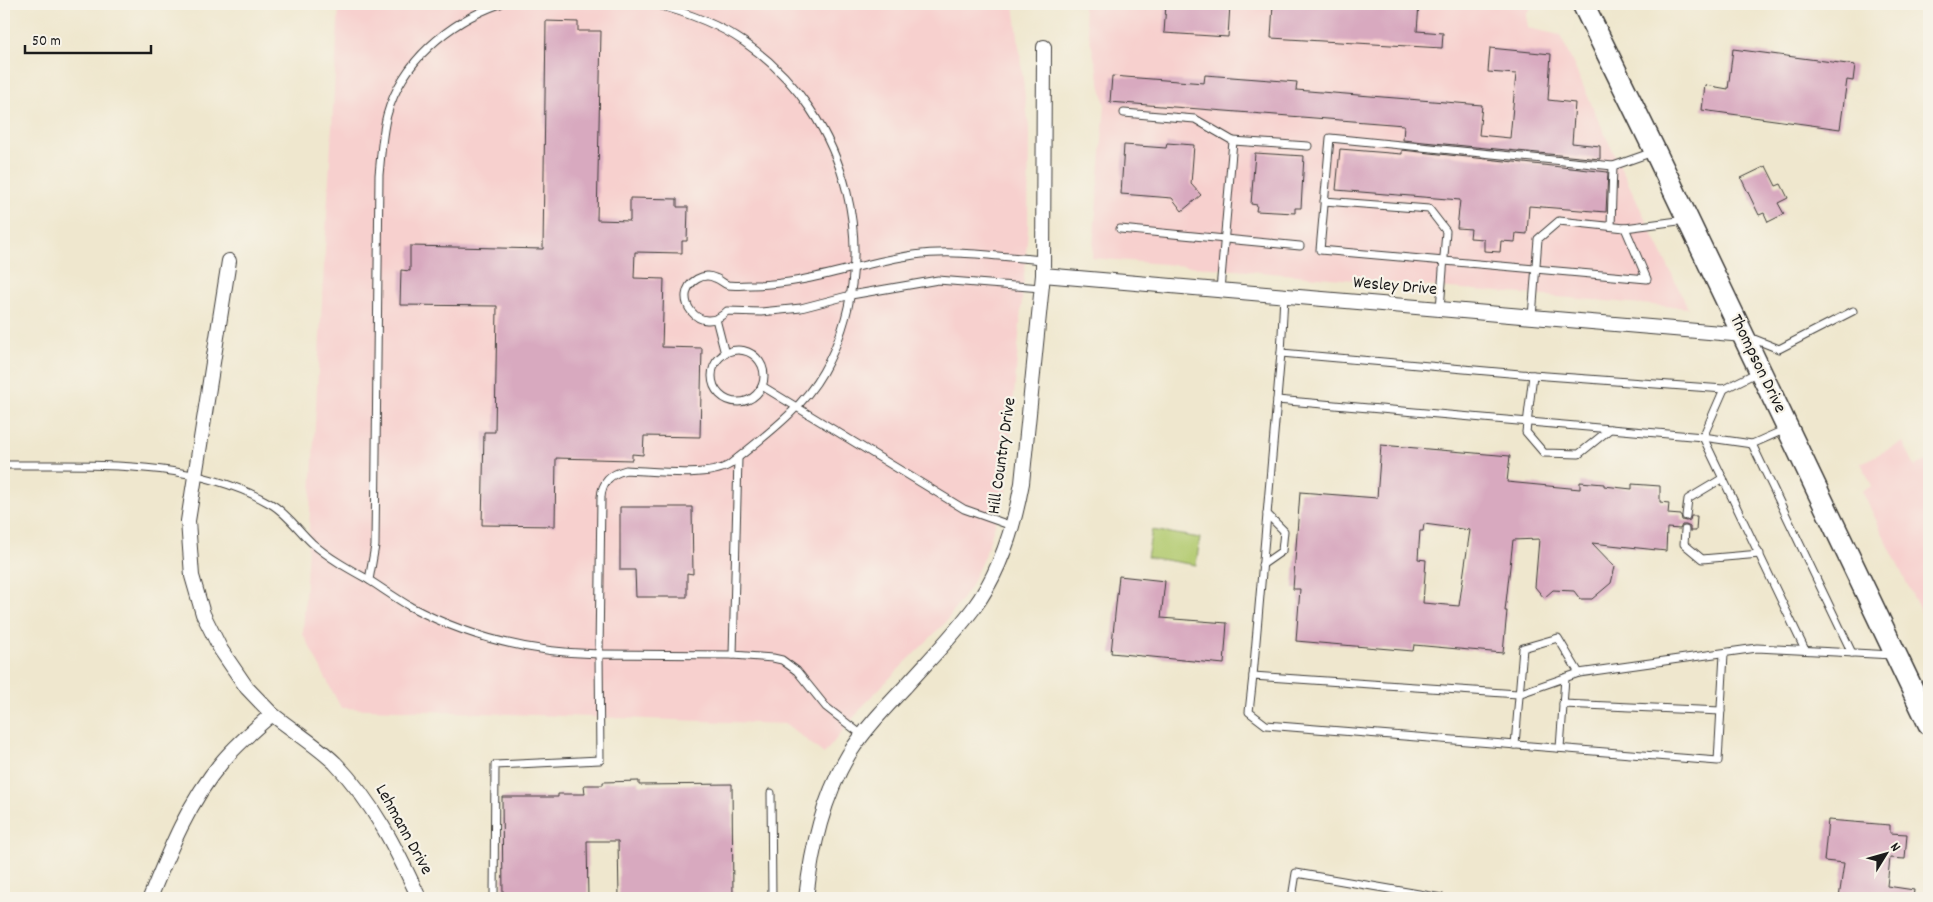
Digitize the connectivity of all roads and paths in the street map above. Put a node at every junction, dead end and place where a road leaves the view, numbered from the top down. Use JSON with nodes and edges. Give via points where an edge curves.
{"nodes":[{"id":1,"x":500,"y":4,"type":"edge"},
{"id":2,"x":654,"y":4,"type":"edge"},
{"id":3,"x":1583,"y":4,"type":"edge"},
{"id":4,"x":1044,"y":47,"type":"dead end"},
{"id":5,"x":1124,"y":114,"type":"dead end"},
{"id":6,"x":1233,"y":141,"type":"junction"},
{"id":7,"x":1308,"y":146,"type":"dead end"},
{"id":8,"x":1655,"y":151,"type":"junction"},
{"id":9,"x":1613,"y":166,"type":"junction"},
{"id":10,"x":1324,"y":201,"type":"junction"},
{"id":11,"x":1688,"y":220,"type":"junction"},
{"id":12,"x":1611,"y":226,"type":"junction"},
{"id":13,"x":1625,"y":228,"type":"junction"},
{"id":14,"x":1120,"y":230,"type":"dead end"},
{"id":15,"x":1224,"y":239,"type":"junction"},
{"id":16,"x":1300,"y":246,"type":"dead end"},
{"id":17,"x":1043,"y":260,"type":"junction"},
{"id":18,"x":229,"y":261,"type":"dead end"},
{"id":19,"x":1444,"y":261,"type":"junction"},
{"id":20,"x":855,"y":267,"type":"junction"},
{"id":21,"x":1536,"y":269,"type":"junction"},
{"id":22,"x":1042,"y":281,"type":"junction"},
{"id":23,"x":1220,"y":290,"type":"junction"},
{"id":24,"x":851,"y":295,"type":"junction"},
{"id":25,"x":1284,"y":296,"type":"junction"},
{"id":26,"x":1440,"y":309,"type":"junction"},
{"id":27,"x":1853,"y":311,"type":"dead end"},
{"id":28,"x":1532,"y":317,"type":"junction"},
{"id":29,"x":716,"y":319,"type":"junction"},
{"id":30,"x":1744,"y":336,"type":"junction"},
{"id":31,"x":1281,"y":353,"type":"junction"},
{"id":32,"x":725,"y":354,"type":"junction"},
{"id":33,"x":1760,"y":370,"type":"junction"},
{"id":34,"x":1533,"y":375,"type":"junction"},
{"id":35,"x":762,"y":386,"type":"junction"},
{"id":36,"x":1724,"y":389,"type":"junction"},
{"id":37,"x":1277,"y":400,"type":"junction"},
{"id":38,"x":797,"y":407,"type":"junction"},
{"id":39,"x":1527,"y":422,"type":"junction"},
{"id":40,"x":1788,"y":428,"type":"junction"},
{"id":41,"x":1610,"y":429,"type":"junction"},
{"id":42,"x":1703,"y":437,"type":"junction"},
{"id":43,"x":1752,"y":444,"type":"junction"},
{"id":44,"x":738,"y":458,"type":"junction"},
{"id":45,"x":4,"y":465,"type":"edge"},
{"id":46,"x":195,"y":476,"type":"junction"},
{"id":47,"x":1723,"y":478,"type":"junction"},
{"id":48,"x":1267,"y":514,"type":"junction"},
{"id":49,"x":1686,"y":516,"type":"dead end"},
{"id":50,"x":1012,"y":526,"type":"junction"},
{"id":51,"x":1685,"y":530,"type":"dead end"},
{"id":52,"x":1760,"y":554,"type":"junction"},
{"id":53,"x":1262,"y":565,"type":"junction"},
{"id":54,"x":369,"y":580,"type":"junction"},
{"id":55,"x":1805,"y":650,"type":"junction"},
{"id":56,"x":1852,"y":653,"type":"junction"},
{"id":57,"x":599,"y":654,"type":"junction"},
{"id":58,"x":1724,"y":654,"type":"junction"},
{"id":59,"x":733,"y":655,"type":"junction"},
{"id":60,"x":1896,"y":655,"type":"junction"},
{"id":61,"x":1579,"y":673,"type":"junction"},
{"id":62,"x":1253,"y":676,"type":"junction"},
{"id":63,"x":1565,"y":678,"type":"junction"},
{"id":64,"x":1518,"y":694,"type":"junction"},
{"id":65,"x":1563,"y":704,"type":"junction"},
{"id":66,"x":1721,"y":710,"type":"junction"},
{"id":67,"x":272,"y":714,"type":"junction"},
{"id":68,"x":1929,"y":724,"type":"edge"},
{"id":69,"x":862,"y":735,"type":"junction"},
{"id":70,"x":1515,"y":745,"type":"junction"},
{"id":71,"x":1560,"y":748,"type":"junction"},
{"id":72,"x":772,"y":793,"type":"dead end"},
{"id":73,"x":150,"y":898,"type":"edge"},
{"id":74,"x":419,"y":898,"type":"edge"},
{"id":75,"x":494,"y":898,"type":"edge"},
{"id":76,"x":772,"y":898,"type":"edge"},
{"id":77,"x":806,"y":898,"type":"edge"},
{"id":78,"x":1292,"y":898,"type":"edge"},
{"id":79,"x":1442,"y":898,"type":"edge"}],
"edges":[{"from":1,"to":54,"type":"lane","via":[[464,20],[434,42],[400,84],[387,113],[379,175],[375,546]]},
{"from":2,"to":20,"type":"lane","via":[[692,16],[744,42],[780,72],[806,103],[826,137],[845,182],[854,230]]},
{"from":3,"to":8,"type":"main road","name":"Thompson Drive"},
{"from":4,"to":17,"type":"street","name":"Hill Country Drive"},
{"from":5,"to":6,"type":"lane","via":[[1194,119]]},
{"from":6,"to":7,"type":"lane"},
{"from":6,"to":15,"type":"lane"},
{"from":8,"to":9,"type":"lane"},
{"from":8,"to":11,"type":"main road","name":"Thompson Drive"},
{"from":9,"to":10,"type":"lane","via":[[1330,138]]},
{"from":9,"to":12,"type":"lane"},
{"from":10,"to":19,"type":"lane","via":[[1429,209],[1446,231]]},
{"from":10,"to":19,"type":"lane","via":[[1320,250]]},
{"from":11,"to":13,"type":"lane"},
{"from":11,"to":30,"type":"main road","name":"Thompson Drive"},
{"from":12,"to":13,"type":"lane"},
{"from":12,"to":21,"type":"lane","via":[[1559,221],[1538,239]]},
{"from":13,"to":21,"type":"lane","via":[[1647,279]]},
{"from":14,"to":15,"type":"lane"},
{"from":15,"to":16,"type":"lane"},
{"from":15,"to":23,"type":"lane"},
{"from":17,"to":20,"type":"lane","via":[[932,254]]},
{"from":17,"to":22,"type":"street","name":"Hill Country Drive"},
{"from":18,"to":46,"type":"street","name":"Lehmann Drive"},
{"from":19,"to":21,"type":"lane"},
{"from":19,"to":26,"type":"lane"},
{"from":20,"to":24,"type":"lane"},
{"from":20,"to":29,"type":"lane","via":[[804,280],[764,285],[726,285],[713,277],[698,278],[688,290],[687,305],[696,317]]},
{"from":21,"to":28,"type":"lane"},
{"from":22,"to":23,"type":"street","name":"Wesley Drive"},
{"from":22,"to":24,"type":"lane","via":[[923,281]]},
{"from":22,"to":50,"type":"street","name":"Hill Country Drive","via":[[1022,483]]},
{"from":23,"to":25,"type":"street","name":"Wesley Drive"},
{"from":24,"to":29,"type":"lane","via":[[783,311],[727,311]]},
{"from":24,"to":38,"type":"lane","via":[[833,352],[812,390]]},
{"from":25,"to":26,"type":"street","name":"Wesley Drive"},
{"from":25,"to":31,"type":"lane"},
{"from":26,"to":28,"type":"street","name":"Wesley Drive"},
{"from":27,"to":30,"type":"lane","via":[[1779,349]]},
{"from":28,"to":30,"type":"street","name":"Wesley Drive"},
{"from":29,"to":32,"type":"lane"},
{"from":30,"to":33,"type":"main road","name":"Thompson Drive"},
{"from":31,"to":34,"type":"lane"},
{"from":31,"to":37,"type":"lane"},
{"from":32,"to":35,"type":"lane","via":[[742,351],[758,359],[764,374]]},
{"from":32,"to":35,"type":"lane","via":[[718,360],[712,377],[719,393],[733,402],[741,402],[756,396]]},
{"from":33,"to":36,"type":"lane"},
{"from":33,"to":40,"type":"main road","name":"Thompson Drive"},
{"from":34,"to":36,"type":"lane"},
{"from":34,"to":39,"type":"lane"},
{"from":35,"to":38,"type":"lane"},
{"from":36,"to":42,"type":"lane"},
{"from":37,"to":39,"type":"lane"},
{"from":37,"to":48,"type":"lane"},
{"from":38,"to":44,"type":"lane"},
{"from":38,"to":50,"type":"lane","via":[[964,509]]},
{"from":39,"to":41,"type":"lane"},
{"from":39,"to":41,"type":"lane","via":[[1526,432],[1544,453],[1579,454]]},
{"from":40,"to":43,"type":"lane"},
{"from":40,"to":60,"type":"main road","name":"Thompson Drive"},
{"from":41,"to":42,"type":"lane"},
{"from":42,"to":43,"type":"lane"},
{"from":42,"to":47,"type":"lane"},
{"from":43,"to":56,"type":"lane"},
{"from":44,"to":57,"type":"lane","via":[[713,472],[626,470],[615,473],[604,483],[601,497]]},
{"from":44,"to":59,"type":"lane"},
{"from":45,"to":46,"type":"lane","via":[[120,466]]},
{"from":46,"to":54,"type":"lane","via":[[245,490],[273,505],[329,556]]},
{"from":46,"to":67,"type":"street","name":"Lehmann Drive","via":[[188,521],[192,576],[203,614],[221,650],[247,688]]},
{"from":47,"to":49,"type":"lane","via":[[1688,499]]},
{"from":47,"to":52,"type":"lane"},
{"from":48,"to":53,"type":"lane"},
{"from":48,"to":53,"type":"lane","via":[[1284,531],[1282,551]]},
{"from":50,"to":69,"type":"street","name":"Hill Country Drive","via":[[998,566],[974,608]]},
{"from":51,"to":52,"type":"lane","via":[[1684,544],[1702,559]]},
{"from":52,"to":55,"type":"lane"},
{"from":53,"to":62,"type":"lane"},
{"from":54,"to":57,"type":"lane","via":[[410,606],[471,633],[534,649]]},
{"from":55,"to":56,"type":"lane"},
{"from":55,"to":58,"type":"lane","via":[[1757,648]]},
{"from":56,"to":60,"type":"lane"},
{"from":57,"to":59,"type":"lane"},
{"from":57,"to":75,"type":"lane","via":[[600,760],[494,765]]},
{"from":58,"to":61,"type":"lane"},
{"from":58,"to":66,"type":"lane"},
{"from":59,"to":69,"type":"lane","via":[[773,658],[790,665],[826,708]]},
{"from":60,"to":68,"type":"main road","name":"Thompson Drive"},
{"from":61,"to":63,"type":"lane"},
{"from":61,"to":64,"type":"lane","via":[[1558,638],[1523,648]]},
{"from":62,"to":64,"type":"lane"},
{"from":62,"to":70,"type":"lane","via":[[1249,712],[1266,725]]},
{"from":63,"to":64,"type":"lane"},
{"from":63,"to":65,"type":"lane"},
{"from":64,"to":70,"type":"lane"},
{"from":65,"to":66,"type":"lane"},
{"from":65,"to":71,"type":"lane"},
{"from":66,"to":71,"type":"lane","via":[[1718,761]]},
{"from":67,"to":73,"type":"street","via":[[234,748],[200,792]]},
{"from":67,"to":74,"type":"street","name":"Lehmann Drive","via":[[334,762],[358,788],[378,816]]},
{"from":69,"to":77,"type":"street","name":"Hill Country Drive","via":[[824,808],[814,844]]},
{"from":70,"to":71,"type":"lane"},
{"from":72,"to":76,"type":"lane"},
{"from":78,"to":79,"type":"lane","via":[[1296,873]]}]}
